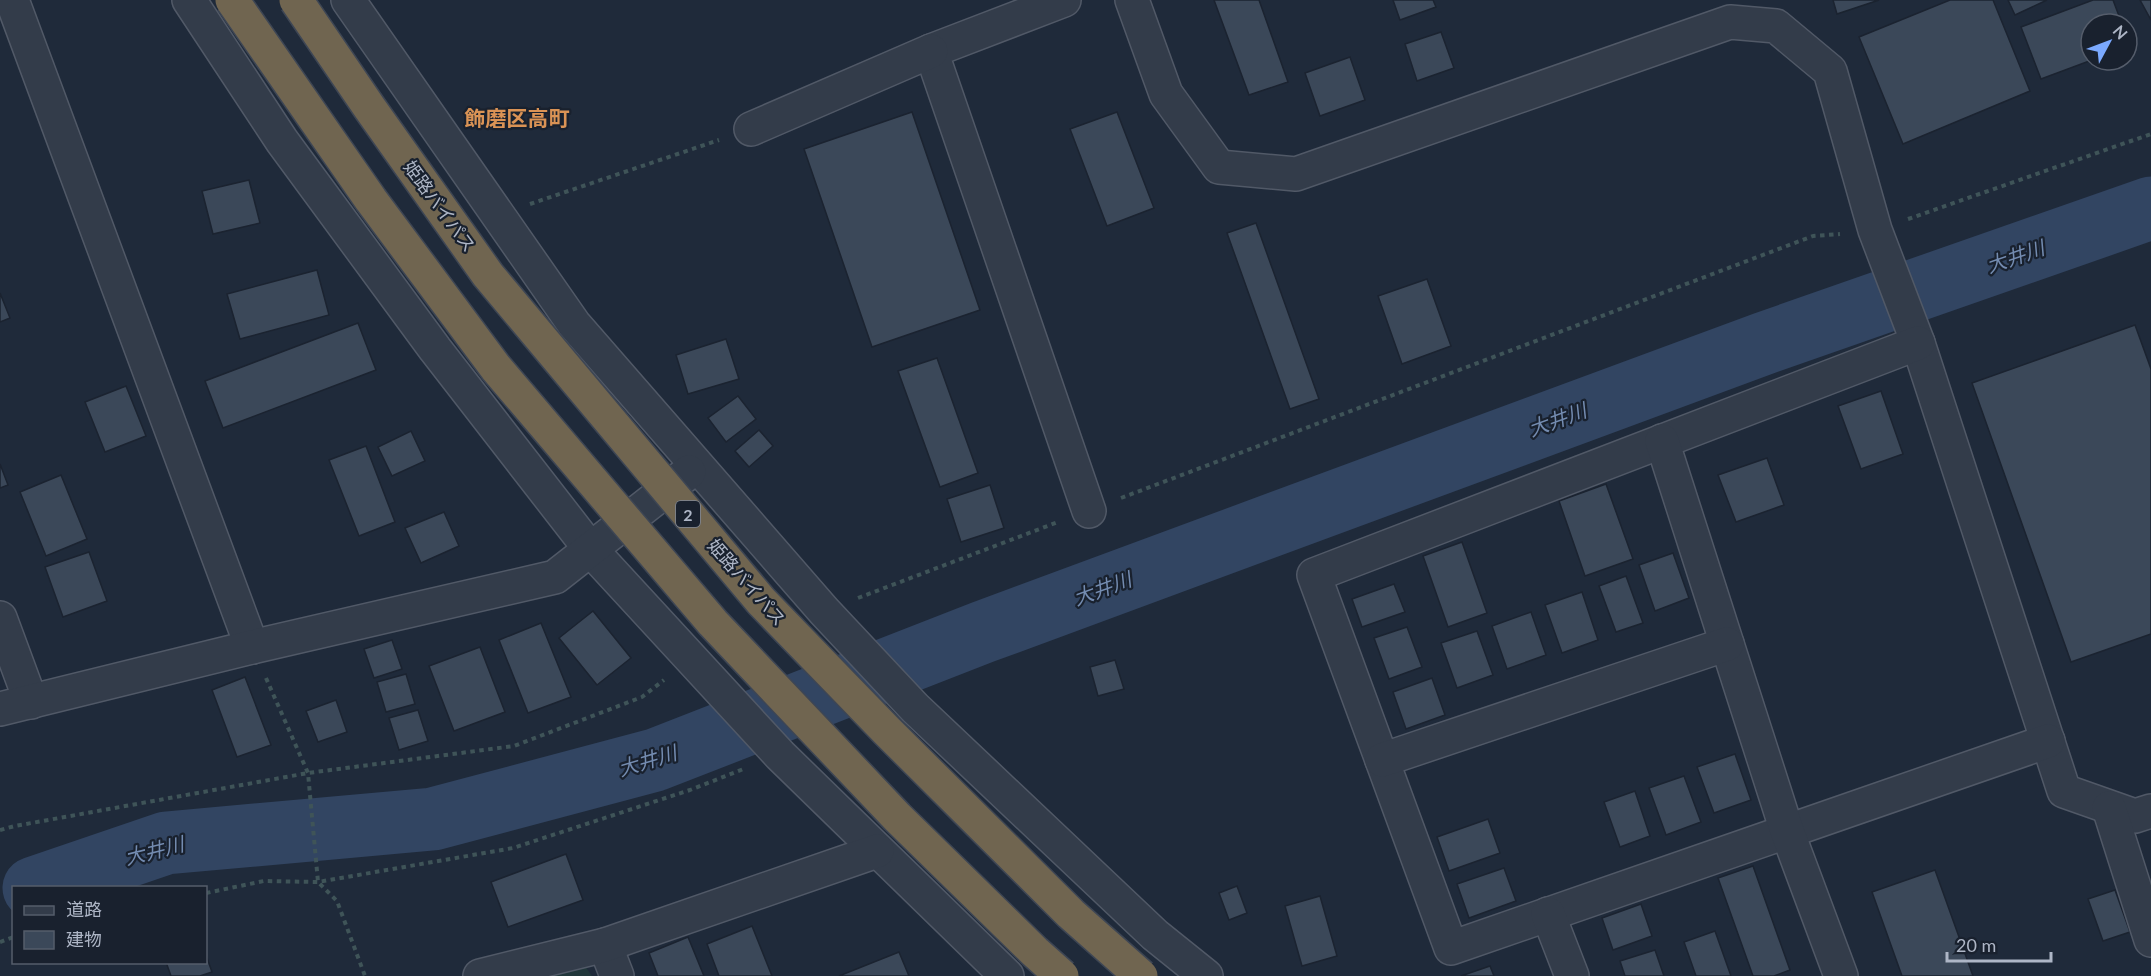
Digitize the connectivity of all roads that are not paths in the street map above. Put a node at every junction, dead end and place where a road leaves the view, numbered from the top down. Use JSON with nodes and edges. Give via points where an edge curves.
{"nodes":[{"id":1,"x":12,"y":0,"type":"edge"},
{"id":2,"x":189,"y":0,"type":"edge"},
{"id":3,"x":232,"y":0,"type":"edge"},
{"id":4,"x":296,"y":0,"type":"edge"},
{"id":5,"x":348,"y":0,"type":"edge"},
{"id":6,"x":1064,"y":0,"type":"edge"},
{"id":7,"x":1132,"y":0,"type":"edge"},
{"id":8,"x":931,"y":51,"type":"junction"},
{"id":9,"x":751,"y":129,"type":"road end"},
{"id":10,"x":1918,"y":343,"type":"junction"},
{"id":11,"x":1662,"y":441,"type":"junction"},
{"id":12,"x":697,"y":466,"type":"junction"},
{"id":13,"x":1089,"y":511,"type":"road end"},
{"id":14,"x":591,"y":550,"type":"junction"},
{"id":15,"x":0,"y":618,"type":"edge"},
{"id":16,"x":1727,"y":644,"type":"junction"},
{"id":17,"x":252,"y":647,"type":"junction"},
{"id":18,"x":32,"y":702,"type":"junction"},
{"id":19,"x":0,"y":709,"type":"edge"},
{"id":20,"x":2048,"y":741,"type":"junction"},
{"id":21,"x":1382,"y":760,"type":"junction"},
{"id":22,"x":2109,"y":808,"type":"junction"},
{"id":23,"x":2151,"y":811,"type":"edge"},
{"id":24,"x":1787,"y":831,"type":"junction"},
{"id":25,"x":877,"y":851,"type":"junction"},
{"id":26,"x":1548,"y":914,"type":"junction"},
{"id":27,"x":2151,"y":940,"type":"edge"},
{"id":28,"x":605,"y":945,"type":"junction"},
{"id":29,"x":480,"y":976,"type":"edge"},
{"id":30,"x":617,"y":976,"type":"edge"},
{"id":31,"x":1007,"y":976,"type":"edge"},
{"id":32,"x":1062,"y":976,"type":"edge"},
{"id":33,"x":1141,"y":976,"type":"edge"},
{"id":34,"x":1206,"y":976,"type":"edge"},
{"id":35,"x":1572,"y":976,"type":"edge"},
{"id":36,"x":1841,"y":976,"type":"edge"}],
"edges":[{"from":1,"to":17,"type":"street"},
{"from":2,"to":14,"type":"street","via":[[296,160],[435,349]]},
{"from":3,"to":32,"type":"highway","bridge":true,"via":[[371,200],[496,368],[713,623],[897,817]]},
{"from":4,"to":33,"type":"highway","name":"姫路バイパス","number":"2","bridge":true,"via":[[488,275],[761,602],[1054,897]]},
{"from":5,"to":12,"type":"street","via":[[574,324]]},
{"from":6,"to":8,"type":"street"},
{"from":7,"to":10,"type":"street","via":[[1166,94],[1220,167],[1296,174],[1730,22],[1776,26],[1830,71],[1875,230]]},
{"from":8,"to":9,"type":"street"},
{"from":8,"to":13,"type":"street"},
{"from":10,"to":11,"type":"street"},
{"from":10,"to":20,"type":"street"},
{"from":11,"to":16,"type":"street"},
{"from":11,"to":21,"type":"street","via":[[1314,575]]},
{"from":12,"to":14,"type":"street"},
{"from":12,"to":34,"type":"street","via":[[915,708],[1155,934]]},
{"from":14,"to":17,"type":"street","via":[[555,577]]},
{"from":14,"to":25,"type":"street","via":[[780,755]]},
{"from":15,"to":18,"type":"street"},
{"from":16,"to":21,"type":"street"},
{"from":16,"to":24,"type":"street"},
{"from":17,"to":18,"type":"street"},
{"from":18,"to":19,"type":"street"},
{"from":20,"to":22,"type":"street","via":[[2064,791]]},
{"from":20,"to":24,"type":"street"},
{"from":21,"to":26,"type":"street","via":[[1451,948]]},
{"from":22,"to":23,"type":"street","via":[[2135,816]]},
{"from":22,"to":27,"type":"street"},
{"from":24,"to":26,"type":"street"},
{"from":24,"to":36,"type":"street"},
{"from":25,"to":28,"type":"street"},
{"from":25,"to":31,"type":"street"},
{"from":26,"to":35,"type":"street"},
{"from":28,"to":29,"type":"street"},
{"from":28,"to":30,"type":"street"}]}
